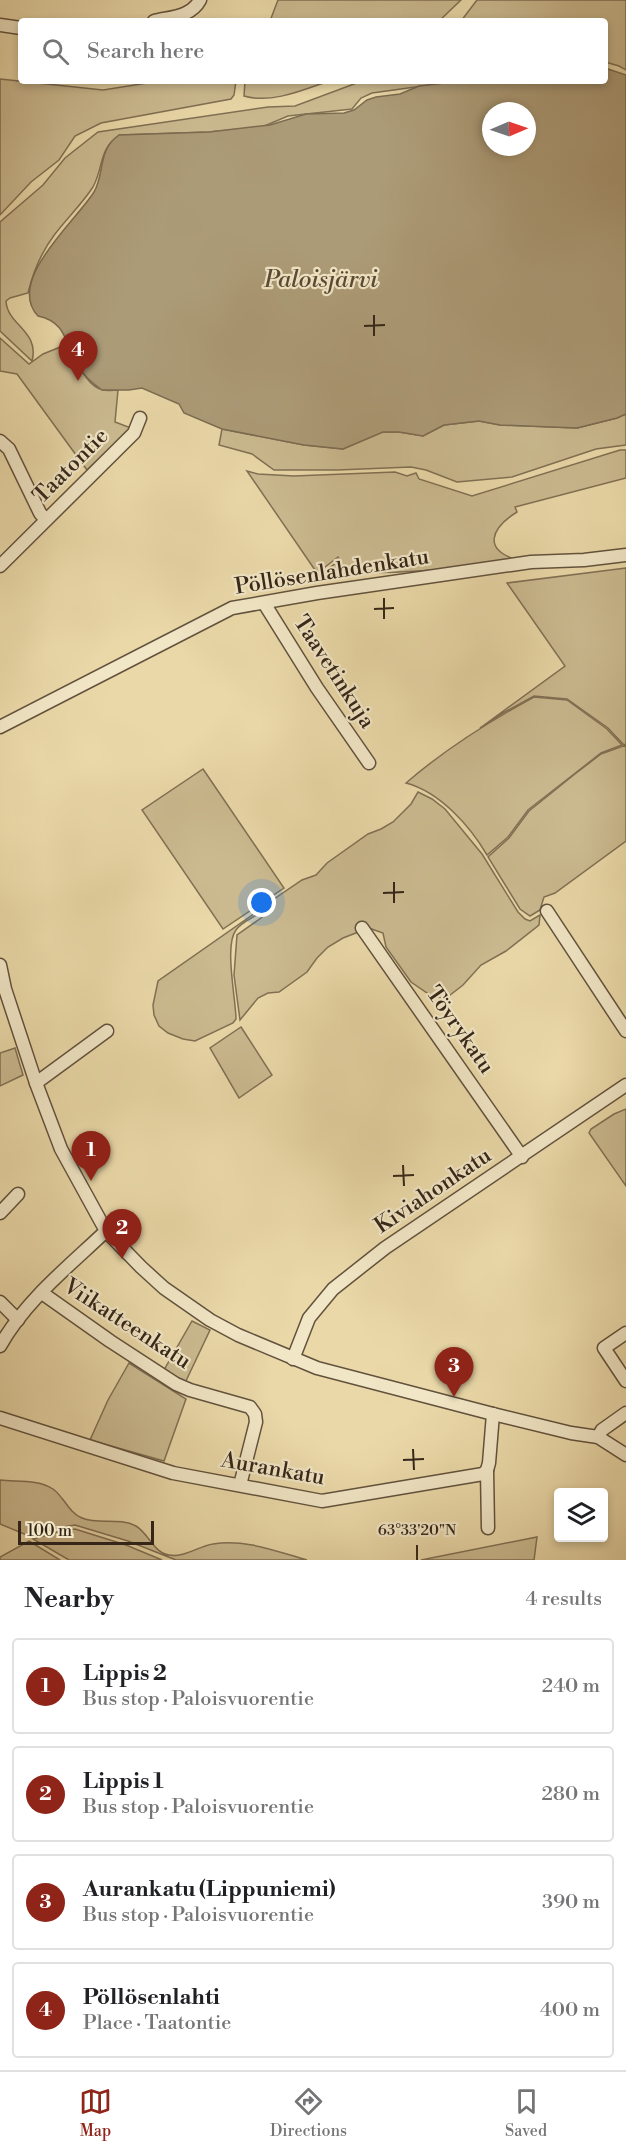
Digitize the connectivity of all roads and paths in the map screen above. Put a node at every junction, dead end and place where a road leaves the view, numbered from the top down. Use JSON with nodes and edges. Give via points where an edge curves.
{"nodes":[{"id":1,"x":200,"y":0,"type":"edge"},
{"id":2,"x":168,"y":18,"type":"edge"},
{"id":3,"x":0,"y":25,"type":"edge"},
{"id":4,"x":18,"y":28,"type":"edge"},
{"id":5,"x":140,"y":418,"type":"dead end"},
{"id":6,"x":0,"y":441,"type":"edge"},
{"id":7,"x":46,"y":520,"type":"junction"},
{"id":8,"x":626,"y":555,"type":"edge"},
{"id":9,"x":0,"y":567,"type":"edge"},
{"id":10,"x":264,"y":603,"type":"junction"},
{"id":11,"x":0,"y":727,"type":"edge"},
{"id":12,"x":369,"y":763,"type":"dead end"},
{"id":13,"x":547,"y":910,"type":"dead end"},
{"id":14,"x":362,"y":928,"type":"dead end"},
{"id":15,"x":0,"y":965,"type":"edge"},
{"id":16,"x":3,"y":990,"type":"edge"},
{"id":17,"x":107,"y":1031,"type":"dead end"},
{"id":18,"x":626,"y":1031,"type":"edge"},
{"id":19,"x":36,"y":1083,"type":"junction"},
{"id":20,"x":626,"y":1085,"type":"edge"},
{"id":21,"x":522,"y":1157,"type":"junction"},
{"id":22,"x":18,"y":1194,"type":"dead end"},
{"id":23,"x":0,"y":1213,"type":"edge"},
{"id":24,"x":106,"y":1230,"type":"junction"},
{"id":25,"x":42,"y":1293,"type":"junction"},
{"id":26,"x":0,"y":1302,"type":"edge"},
{"id":27,"x":18,"y":1320,"type":"junction"},
{"id":28,"x":626,"y":1333,"type":"edge"},
{"id":29,"x":0,"y":1346,"type":"edge"},
{"id":30,"x":293,"y":1359,"type":"junction"},
{"id":31,"x":626,"y":1381,"type":"edge"},
{"id":32,"x":626,"y":1413,"type":"edge"},
{"id":33,"x":493,"y":1414,"type":"junction"},
{"id":34,"x":0,"y":1418,"type":"edge"},
{"id":35,"x":598,"y":1437,"type":"junction"},
{"id":36,"x":626,"y":1455,"type":"edge"},
{"id":37,"x":487,"y":1470,"type":"junction"},
{"id":38,"x":240,"y":1485,"type":"junction"},
{"id":39,"x":488,"y":1528,"type":"dead end"}],
"edges":[{"from":1,"to":2,"type":"street","via":[[193,10]]},
{"from":3,"to":4,"type":"street"},
{"from":5,"to":7,"type":"street","name":"Taatontie","via":[[134,433]]},
{"from":6,"to":7,"type":"street","via":[[9,449]]},
{"from":7,"to":9,"type":"street","name":"Taatontie"},
{"from":8,"to":10,"type":"street","name":"Pöllösenlahdenkatu","via":[[531,562]]},
{"from":10,"to":11,"type":"street","name":"Pöllösenlahdenkatu","via":[[232,608]]},
{"from":10,"to":12,"type":"street","name":"Taavetinkuja"},
{"from":13,"to":18,"type":"street"},
{"from":14,"to":21,"type":"street","name":"Töyrykatu"},
{"from":15,"to":16,"type":"street"},
{"from":16,"to":19,"type":"street"},
{"from":17,"to":19,"type":"street"},
{"from":19,"to":24,"type":"street","via":[[61,1149]]},
{"from":20,"to":21,"type":"street","name":"Kiviahonkatu"},
{"from":21,"to":30,"type":"street","name":"Kiviahonkatu","via":[[385,1248],[333,1290],[309,1318]]},
{"from":22,"to":23,"type":"street"},
{"from":24,"to":25,"type":"street"},
{"from":24,"to":30,"type":"street","via":[[141,1267],[187,1304],[238,1335]]},
{"from":25,"to":27,"type":"street"},
{"from":25,"to":38,"type":"street","name":"Viikatteenkatu","via":[[176,1384],[250,1407],[256,1422]]},
{"from":26,"to":27,"type":"street"},
{"from":27,"to":29,"type":"street"},
{"from":28,"to":31,"type":"street","via":[[604,1348]]},
{"from":30,"to":33,"type":"street"},
{"from":32,"to":35,"type":"street"},
{"from":33,"to":35,"type":"street"},
{"from":33,"to":37,"type":"street"},
{"from":34,"to":38,"type":"street","name":"Aurankatu","via":[[174,1473]]},
{"from":35,"to":36,"type":"street"},
{"from":37,"to":38,"type":"street","name":"Aurankatu","via":[[476,1476],[330,1501]]},
{"from":37,"to":39,"type":"street"}]}
